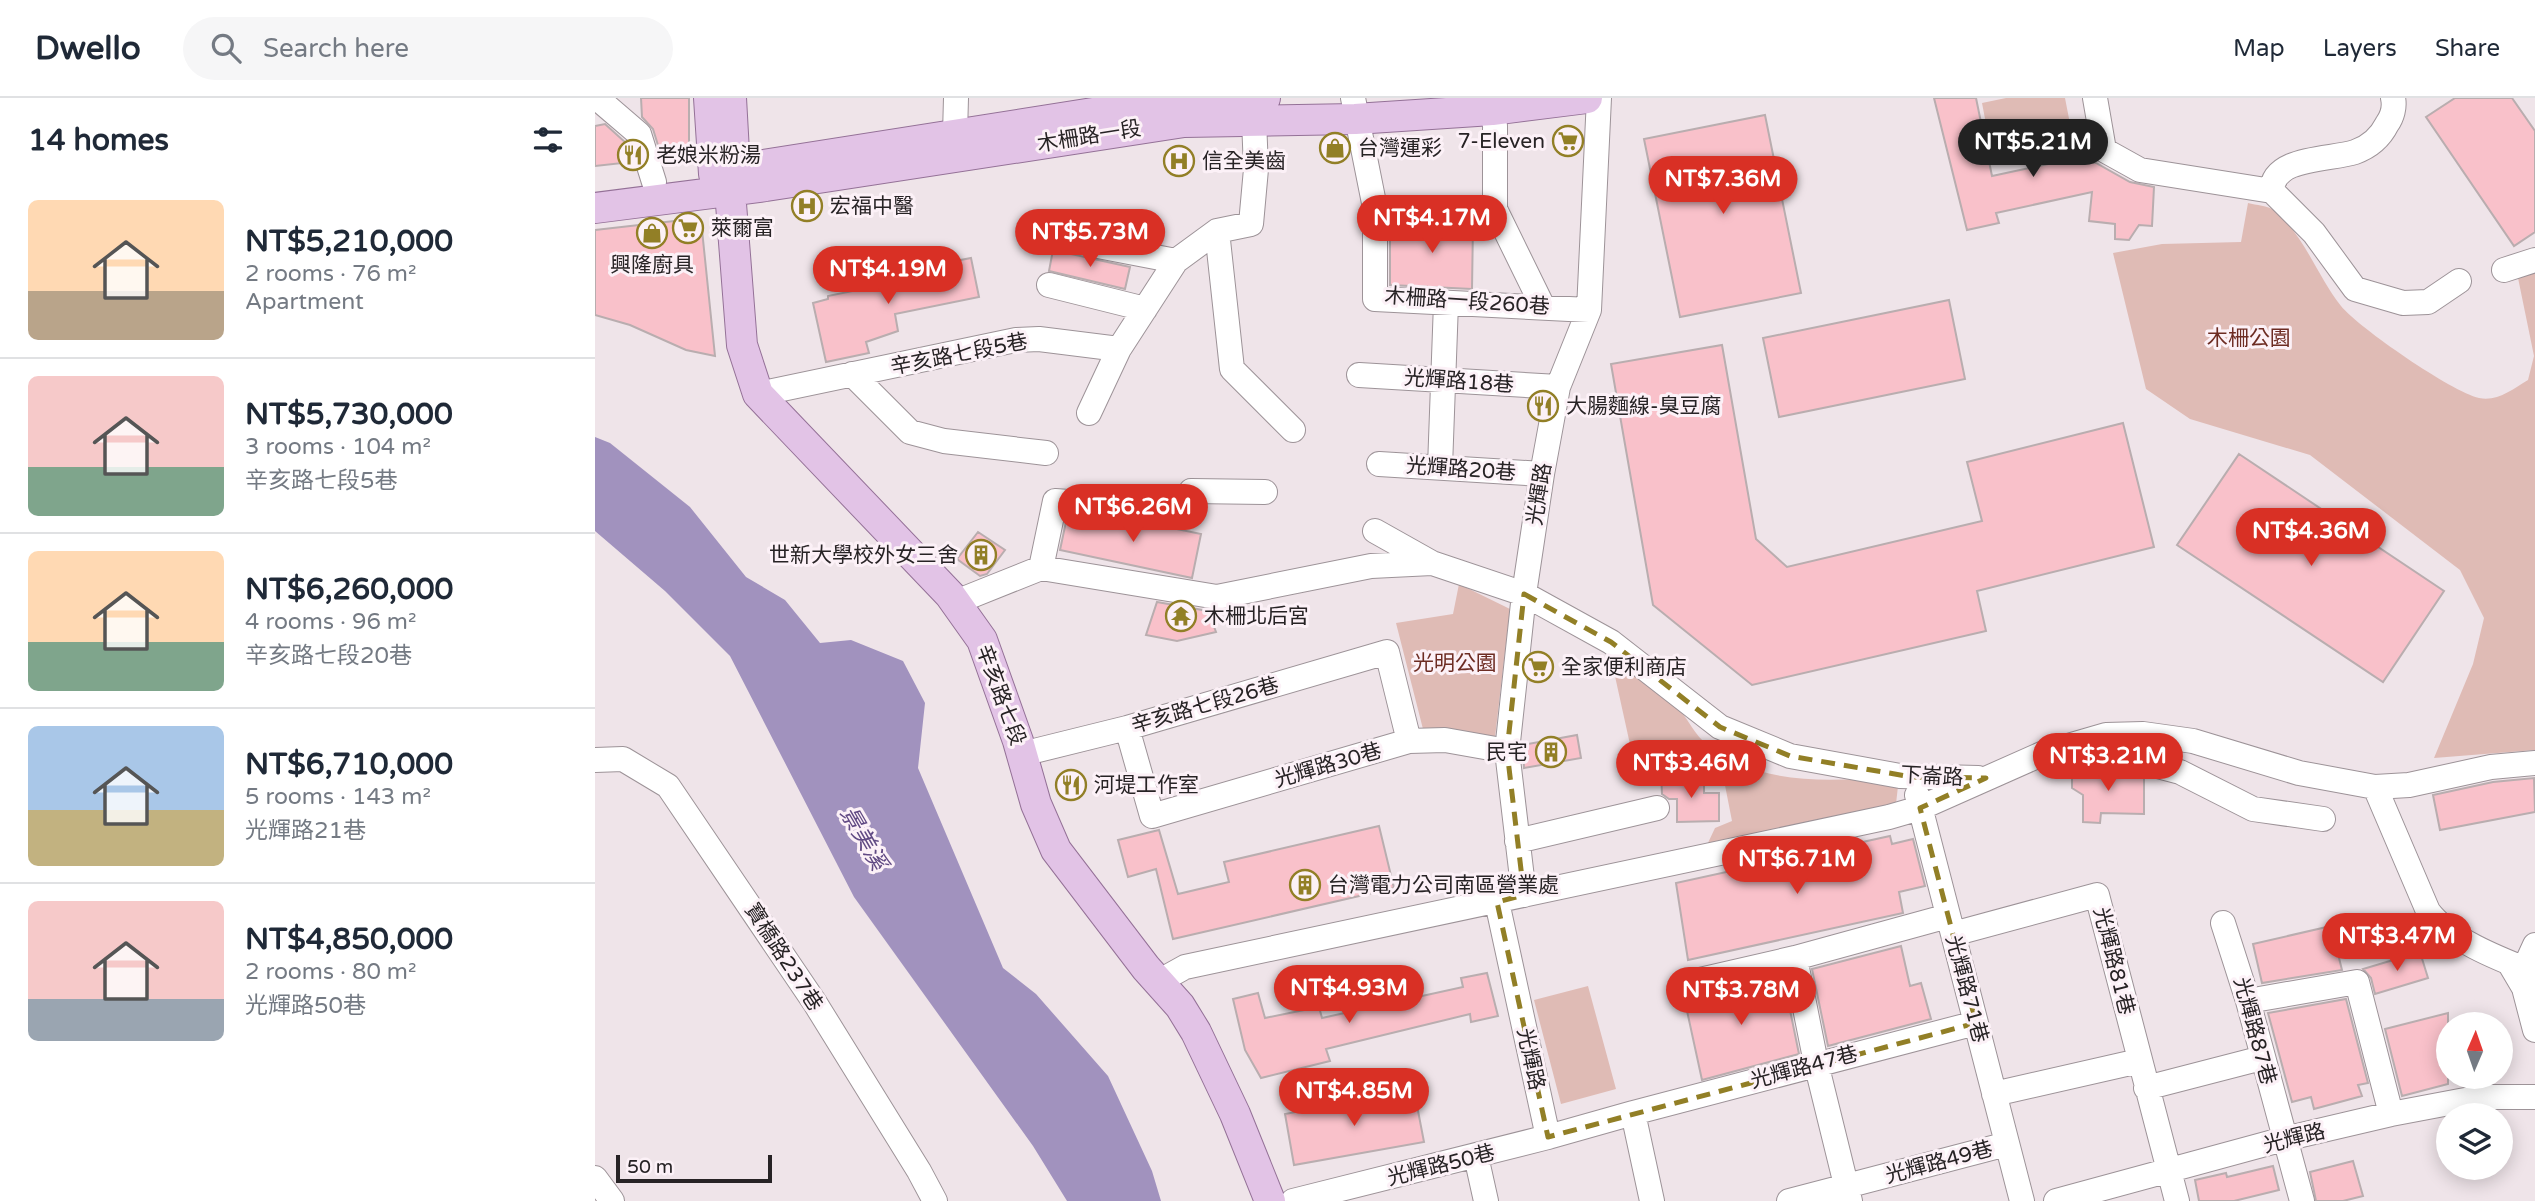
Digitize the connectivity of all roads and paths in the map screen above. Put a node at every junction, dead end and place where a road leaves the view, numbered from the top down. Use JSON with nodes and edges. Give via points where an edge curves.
{"nodes":[{"id":1,"x":597,"y":98,"type":"edge"},
{"id":2,"x":709,"y":98,"type":"edge"},
{"id":3,"x":731,"y":98,"type":"edge"},
{"id":4,"x":956,"y":98,"type":"edge"},
{"id":5,"x":1587,"y":98,"type":"edge"},
{"id":6,"x":1599,"y":98,"type":"edge"},
{"id":7,"x":2095,"y":98,"type":"edge"},
{"id":8,"x":2393,"y":98,"type":"edge"},
{"id":9,"x":1183,"y":106,"type":"edge"},
{"id":10,"x":1354,"y":108,"type":"edge"},
{"id":11,"x":1260,"y":109,"type":"edge"},
{"id":12,"x":1492,"y":110,"type":"junction"},
{"id":13,"x":955,"y":134,"type":"junction"},
{"id":14,"x":726,"y":178,"type":"junction"},
{"id":15,"x":654,"y":181,"type":"junction"},
{"id":16,"x":595,"y":187,"type":"edge"},
{"id":17,"x":2272,"y":191,"type":"junction"},
{"id":18,"x":595,"y":208,"type":"edge"},
{"id":19,"x":1375,"y":208,"type":"junction"},
{"id":20,"x":1495,"y":209,"type":"junction"},
{"id":21,"x":1217,"y":231,"type":"junction"},
{"id":22,"x":1098,"y":246,"type":"dead end"},
{"id":23,"x":2535,"y":260,"type":"edge"},
{"id":24,"x":1176,"y":261,"type":"junction"},
{"id":25,"x":2504,"y":270,"type":"dead end"},
{"id":26,"x":2459,"y":281,"type":"dead end"},
{"id":27,"x":1049,"y":285,"type":"dead end"},
{"id":28,"x":1446,"y":303,"type":"junction"},
{"id":29,"x":1543,"y":307,"type":"junction"},
{"id":30,"x":1145,"y":309,"type":"junction"},
{"id":31,"x":1589,"y":310,"type":"junction"},
{"id":32,"x":1119,"y":349,"type":"junction"},
{"id":33,"x":852,"y":374,"type":"junction"},
{"id":34,"x":1359,"y":375,"type":"dead end"},
{"id":35,"x":1444,"y":380,"type":"junction"},
{"id":36,"x":1558,"y":387,"type":"junction"},
{"id":37,"x":758,"y":394,"type":"junction"},
{"id":38,"x":1089,"y":413,"type":"dead end"},
{"id":39,"x":1293,"y":430,"type":"dead end"},
{"id":40,"x":1046,"y":453,"type":"dead end"},
{"id":41,"x":1379,"y":464,"type":"dead end"},
{"id":42,"x":1440,"y":467,"type":"junction"},
{"id":43,"x":1542,"y":474,"type":"junction"},
{"id":44,"x":1265,"y":492,"type":"dead end"},
{"id":45,"x":1375,"y":531,"type":"dead end"},
{"id":46,"x":1432,"y":563,"type":"junction"},
{"id":47,"x":1041,"y":568,"type":"junction"},
{"id":48,"x":1524,"y":594,"type":"junction"},
{"id":49,"x":956,"y":602,"type":"junction"},
{"id":50,"x":1128,"y":728,"type":"junction"},
{"id":51,"x":1409,"y":741,"type":"junction"},
{"id":52,"x":2071,"y":743,"type":"junction"},
{"id":53,"x":1507,"y":751,"type":"junction"},
{"id":54,"x":1022,"y":754,"type":"junction"},
{"id":55,"x":595,"y":760,"type":"edge"},
{"id":56,"x":2535,"y":763,"type":"edge"},
{"id":57,"x":1912,"y":777,"type":"junction"},
{"id":58,"x":1986,"y":778,"type":"junction"},
{"id":59,"x":2375,"y":787,"type":"junction"},
{"id":60,"x":1657,"y":808,"type":"dead end"},
{"id":61,"x":1920,"y":808,"type":"junction"},
{"id":62,"x":2323,"y":819,"type":"dead end"},
{"id":63,"x":1517,"y":841,"type":"junction"},
{"id":64,"x":1524,"y":895,"type":"junction"},
{"id":65,"x":1497,"y":902,"type":"junction"},
{"id":66,"x":2223,"y":923,"type":"dead end"},
{"id":67,"x":1950,"y":925,"type":"junction"},
{"id":68,"x":2535,"y":945,"type":"edge"},
{"id":69,"x":1795,"y":958,"type":"junction"},
{"id":70,"x":2524,"y":970,"type":"edge"},
{"id":71,"x":1158,"y":982,"type":"junction"},
{"id":72,"x":1687,"y":983,"type":"dead end"},
{"id":73,"x":2248,"y":1001,"type":"junction"},
{"id":74,"x":1976,"y":1023,"type":"junction"},
{"id":75,"x":2535,"y":1030,"type":"edge"},
{"id":76,"x":2262,"y":1058,"type":"junction"},
{"id":77,"x":2139,"y":1061,"type":"junction"},
{"id":78,"x":1816,"y":1063,"type":"junction"},
{"id":79,"x":2146,"y":1088,"type":"junction"},
{"id":80,"x":1994,"y":1094,"type":"junction"},
{"id":81,"x":2535,"y":1097,"type":"edge"},
{"id":82,"x":1633,"y":1113,"type":"junction"},
{"id":83,"x":2391,"y":1114,"type":"junction"},
{"id":84,"x":1548,"y":1137,"type":"junction"},
{"id":85,"x":2284,"y":1139,"type":"junction"},
{"id":86,"x":2007,"y":1144,"type":"junction"},
{"id":87,"x":1476,"y":1156,"type":"junction"},
{"id":88,"x":2169,"y":1171,"type":"junction"},
{"id":89,"x":595,"y":1178,"type":"edge"},
{"id":90,"x":1848,"y":1194,"type":"edge"},
{"id":91,"x":612,"y":1201,"type":"edge"},
{"id":92,"x":935,"y":1201,"type":"edge"},
{"id":93,"x":1270,"y":1201,"type":"edge"},
{"id":94,"x":1293,"y":1201,"type":"edge"},
{"id":95,"x":1486,"y":1201,"type":"edge"},
{"id":96,"x":1652,"y":1201,"type":"edge"},
{"id":97,"x":1790,"y":1201,"type":"edge"},
{"id":98,"x":2022,"y":1201,"type":"edge"},
{"id":99,"x":2056,"y":1201,"type":"edge"},
{"id":100,"x":2177,"y":1201,"type":"edge"},
{"id":101,"x":2302,"y":1201,"type":"edge"}],
"edges":[{"from":1,"to":15,"type":"street","via":[[639,134]]},
{"from":2,"to":14,"type":"main road"},
{"from":3,"to":14,"type":"main road"},
{"from":4,"to":13,"type":"street"},
{"from":5,"to":12,"type":"main road","name":"木柵路一段"},
{"from":6,"to":31,"type":"street","name":"光輝路"},
{"from":7,"to":17,"type":"street","via":[[2104,150],[2140,170]]},
{"from":8,"to":17,"type":"street","via":[[2389,121],[2378,139],[2355,152],[2282,170]]},
{"from":9,"to":11,"type":"main road","name":"木柵路一段"},
{"from":9,"to":13,"type":"main road","name":"木柵路一段"},
{"from":9,"to":14,"type":"main road","name":"木柵路一段"},
{"from":10,"to":11,"type":"main road","name":"木柵路一段"},
{"from":10,"to":12,"type":"main road","name":"木柵路一段"},
{"from":10,"to":19,"type":"street","name":"木柵路一段260巷"},
{"from":11,"to":21,"type":"street","via":[[1251,224]]},
{"from":12,"to":20,"type":"street"},
{"from":13,"to":14,"type":"main road","name":"木柵路一段"},
{"from":14,"to":15,"type":"main road","name":"木柵路一段"},
{"from":14,"to":18,"type":"main road","name":"木柵路一段"},
{"from":14,"to":37,"type":"main road","name":"辛亥路七段","via":[[742,345]]},
{"from":15,"to":16,"type":"main road","name":"木柵路一段"},
{"from":17,"to":26,"type":"street","via":[[2314,233],[2355,289],[2403,303],[2428,302]]},
{"from":19,"to":20,"type":"street"},
{"from":19,"to":28,"type":"street","name":"木柵路一段260巷","via":[[1375,299]]},
{"from":20,"to":29,"type":"street"},
{"from":21,"to":24,"type":"street"},
{"from":21,"to":39,"type":"street","via":[[1232,369]]},
{"from":22,"to":24,"type":"street"},
{"from":23,"to":25,"type":"street"},
{"from":24,"to":30,"type":"street"},
{"from":27,"to":30,"type":"street"},
{"from":28,"to":29,"type":"street","name":"木柵路一段260巷"},
{"from":28,"to":35,"type":"street"},
{"from":29,"to":31,"type":"street","name":"木柵路一段260巷"},
{"from":30,"to":32,"type":"street"},
{"from":31,"to":36,"type":"street","name":"光輝路"},
{"from":32,"to":33,"type":"street","name":"辛亥路七段5巷","via":[[1016,340]]},
{"from":32,"to":38,"type":"street"},
{"from":33,"to":37,"type":"street","name":"辛亥路七段5巷"},
{"from":33,"to":40,"type":"street","via":[[910,432],[944,441]]},
{"from":34,"to":35,"type":"street","name":"光輝路18巷"},
{"from":35,"to":36,"type":"street","name":"光輝路18巷"},
{"from":35,"to":42,"type":"street"},
{"from":36,"to":43,"type":"street","name":"光輝路"},
{"from":37,"to":49,"type":"main road","name":"辛亥路七段"},
{"from":41,"to":42,"type":"street","name":"光輝路20巷"},
{"from":42,"to":43,"type":"street","name":"光輝路20巷"},
{"from":43,"to":48,"type":"street","name":"光輝路"},
{"from":44,"to":47,"type":"street","via":[[1191,491],[1178,510],[1055,501]]},
{"from":45,"to":46,"type":"street"},
{"from":46,"to":47,"type":"street","via":[[1371,566],[1217,597]]},
{"from":46,"to":48,"type":"street","name":"下崙路"},
{"from":47,"to":49,"type":"street"},
{"from":48,"to":53,"type":"street","name":"光輝路"},
{"from":48,"to":57,"type":"street","name":"下崙路","via":[[1611,642],[1720,727],[1790,755]]},
{"from":49,"to":54,"type":"main road","name":"辛亥路七段","via":[[982,640]]},
{"from":50,"to":51,"type":"street","name":"光輝路30巷","via":[[1152,816]]},
{"from":50,"to":51,"type":"street","name":"辛亥路七段26巷","via":[[1387,652]]},
{"from":50,"to":54,"type":"street","name":"辛亥路七段26巷"},
{"from":51,"to":53,"type":"street","name":"光輝路30巷","via":[[1445,740]]},
{"from":52,"to":58,"type":"street","name":"下崙路"},
{"from":52,"to":59,"type":"street","name":"下崙路","via":[[2106,735],[2168,737],[2299,773]]},
{"from":52,"to":62,"type":"street","via":[[2180,772],[2253,809]]},
{"from":53,"to":63,"type":"street","name":"光輝路"},
{"from":54,"to":71,"type":"main road","name":"辛亥路七段","via":[[1056,850]]},
{"from":55,"to":92,"type":"street","name":"寶橋路237巷","via":[[623,760],[667,786],[815,1003]]},
{"from":56,"to":59,"type":"street","name":"下崙路"},
{"from":57,"to":58,"type":"street","name":"下崙路"},
{"from":57,"to":61,"type":"street","name":"光輝路71巷"},
{"from":58,"to":61,"type":"street"},
{"from":59,"to":70,"type":"street","via":[[2438,925]]},
{"from":60,"to":63,"type":"street"},
{"from":61,"to":64,"type":"street"},
{"from":61,"to":67,"type":"street","name":"光輝路71巷"},
{"from":63,"to":64,"type":"street","name":"光輝路"},
{"from":64,"to":65,"type":"street"},
{"from":65,"to":71,"type":"street","via":[[1185,967]]},
{"from":65,"to":84,"type":"street","name":"光輝路"},
{"from":66,"to":73,"type":"street","name":"光輝路87巷"},
{"from":67,"to":69,"type":"street"},
{"from":67,"to":74,"type":"street","name":"光輝路71巷"},
{"from":67,"to":77,"type":"street","name":"光輝路81巷","via":[[2098,895]]},
{"from":68,"to":70,"type":"street"},
{"from":69,"to":72,"type":"street"},
{"from":69,"to":78,"type":"street"},
{"from":70,"to":75,"type":"street"},
{"from":71,"to":93,"type":"main road","name":"辛亥路七段","via":[[1196,1031]]},
{"from":73,"to":76,"type":"street","name":"光輝路87巷"},
{"from":73,"to":83,"type":"street","via":[[2357,982]]},
{"from":74,"to":78,"type":"street","name":"光輝路47巷"},
{"from":74,"to":80,"type":"street","name":"光輝路71巷"},
{"from":76,"to":79,"type":"street"},
{"from":76,"to":85,"type":"street","name":"光輝路87巷"},
{"from":77,"to":79,"type":"street","name":"光輝路81巷"},
{"from":77,"to":80,"type":"street"},
{"from":78,"to":82,"type":"street","name":"光輝路47巷"},
{"from":78,"to":90,"type":"street"},
{"from":79,"to":88,"type":"street","name":"光輝路81巷"},
{"from":80,"to":86,"type":"street","name":"光輝路71巷"},
{"from":81,"to":83,"type":"street","name":"光輝路","via":[[2481,1097]]},
{"from":82,"to":84,"type":"street"},
{"from":82,"to":96,"type":"street"},
{"from":83,"to":85,"type":"street","name":"光輝路"},
{"from":84,"to":87,"type":"street","name":"光輝路50巷"},
{"from":85,"to":88,"type":"street","name":"光輝路"},
{"from":85,"to":101,"type":"street","name":"光輝路87巷"},
{"from":86,"to":90,"type":"street","name":"光輝路49巷"},
{"from":86,"to":98,"type":"street","name":"光輝路71巷"},
{"from":87,"to":94,"type":"street","name":"光輝路50巷"},
{"from":87,"to":95,"type":"street"},
{"from":88,"to":99,"type":"street","name":"光輝路"},
{"from":88,"to":100,"type":"street","name":"光輝路81巷"},
{"from":89,"to":91,"type":"street"},
{"from":90,"to":97,"type":"street","name":"光輝路49巷"}]}
